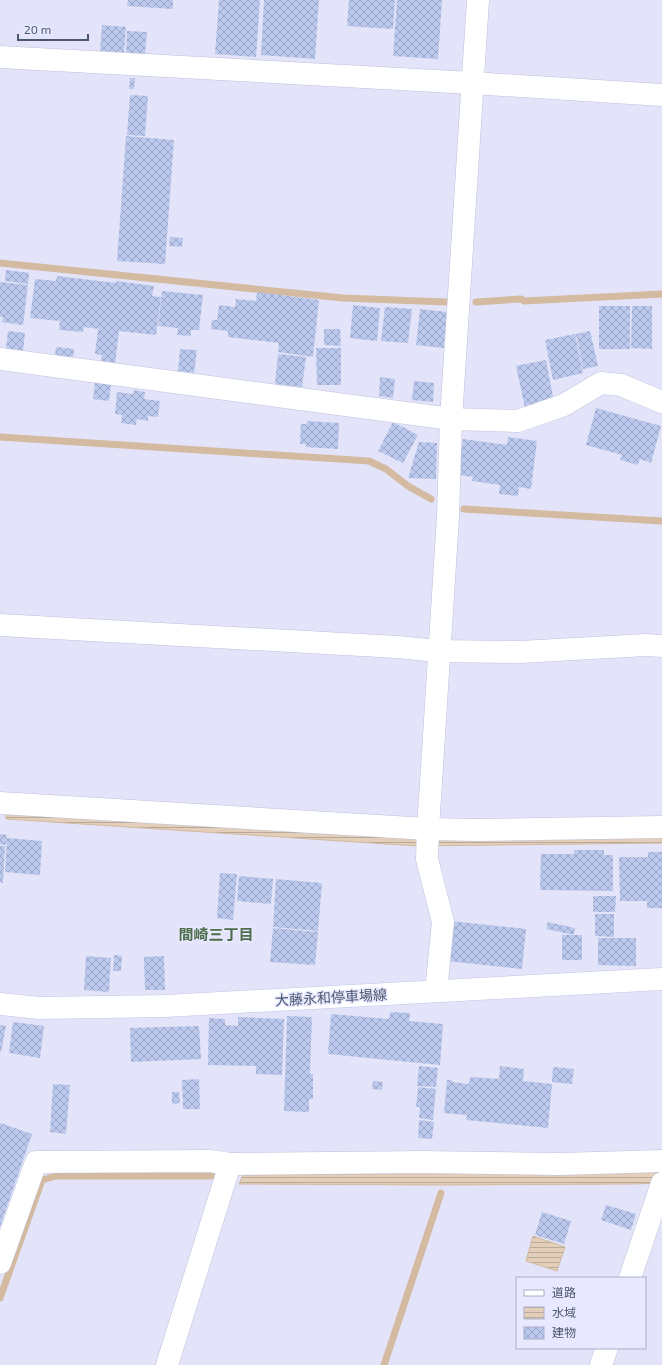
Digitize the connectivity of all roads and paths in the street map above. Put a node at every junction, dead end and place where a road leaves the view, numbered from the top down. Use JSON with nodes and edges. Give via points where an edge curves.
{"nodes":[{"id":1,"x":478,"y":0,"type":"edge"},
{"id":2,"x":0,"y":58,"type":"edge"},
{"id":3,"x":472,"y":83,"type":"junction"},
{"id":4,"x":662,"y":95,"type":"edge"},
{"id":5,"x":0,"y":359,"type":"edge"},
{"id":6,"x":662,"y":402,"type":"edge"},
{"id":7,"x":451,"y":419,"type":"junction"},
{"id":8,"x":0,"y":626,"type":"edge"},
{"id":9,"x":662,"y":646,"type":"edge"},
{"id":10,"x":438,"y":651,"type":"junction"},
{"id":11,"x":0,"y":803,"type":"edge"},
{"id":12,"x":662,"y":827,"type":"edge"},
{"id":13,"x":428,"y":837,"type":"junction"},
{"id":14,"x":662,"y":980,"type":"edge"},
{"id":15,"x":436,"y":991,"type":"junction"},
{"id":16,"x":0,"y":1004,"type":"edge"},
{"id":17,"x":662,"y":1161,"type":"edge"},
{"id":18,"x":230,"y":1164,"type":"junction"},
{"id":19,"x":661,"y":1189,"type":"edge"},
{"id":20,"x":0,"y":1263,"type":"edge"},
{"id":21,"x":630,"y":1277,"type":"edge"},
{"id":22,"x":607,"y":1349,"type":"edge"},
{"id":23,"x":167,"y":1365,"type":"edge"},
{"id":24,"x":601,"y":1365,"type":"edge"}],
"edges":[{"from":1,"to":3,"type":"street"},
{"from":2,"to":3,"type":"street"},
{"from":3,"to":4,"type":"street"},
{"from":3,"to":7,"type":"street"},
{"from":5,"to":7,"type":"street"},
{"from":6,"to":7,"type":"street","via":[[621,385],[601,383],[564,405],[518,421]]},
{"from":7,"to":10,"type":"street","via":[[448,517]]},
{"from":8,"to":10,"type":"street"},
{"from":9,"to":10,"type":"street","via":[[520,652]]},
{"from":10,"to":13,"type":"street"},
{"from":11,"to":13,"type":"street"},
{"from":12,"to":13,"type":"street","via":[[478,830]]},
{"from":13,"to":15,"type":"street","via":[[427,859],[443,922]]},
{"from":14,"to":15,"type":"street","name":"大藤永和停車場線"},
{"from":15,"to":16,"type":"street","name":"大藤永和停車場線","via":[[165,1006],[39,1008]]},
{"from":17,"to":18,"type":"street","via":[[560,1164]]},
{"from":18,"to":20,"type":"street","via":[[210,1161],[36,1162]]},
{"from":18,"to":23,"type":"street"},
{"from":19,"to":21,"type":"street"},
{"from":22,"to":24,"type":"street"}]}
